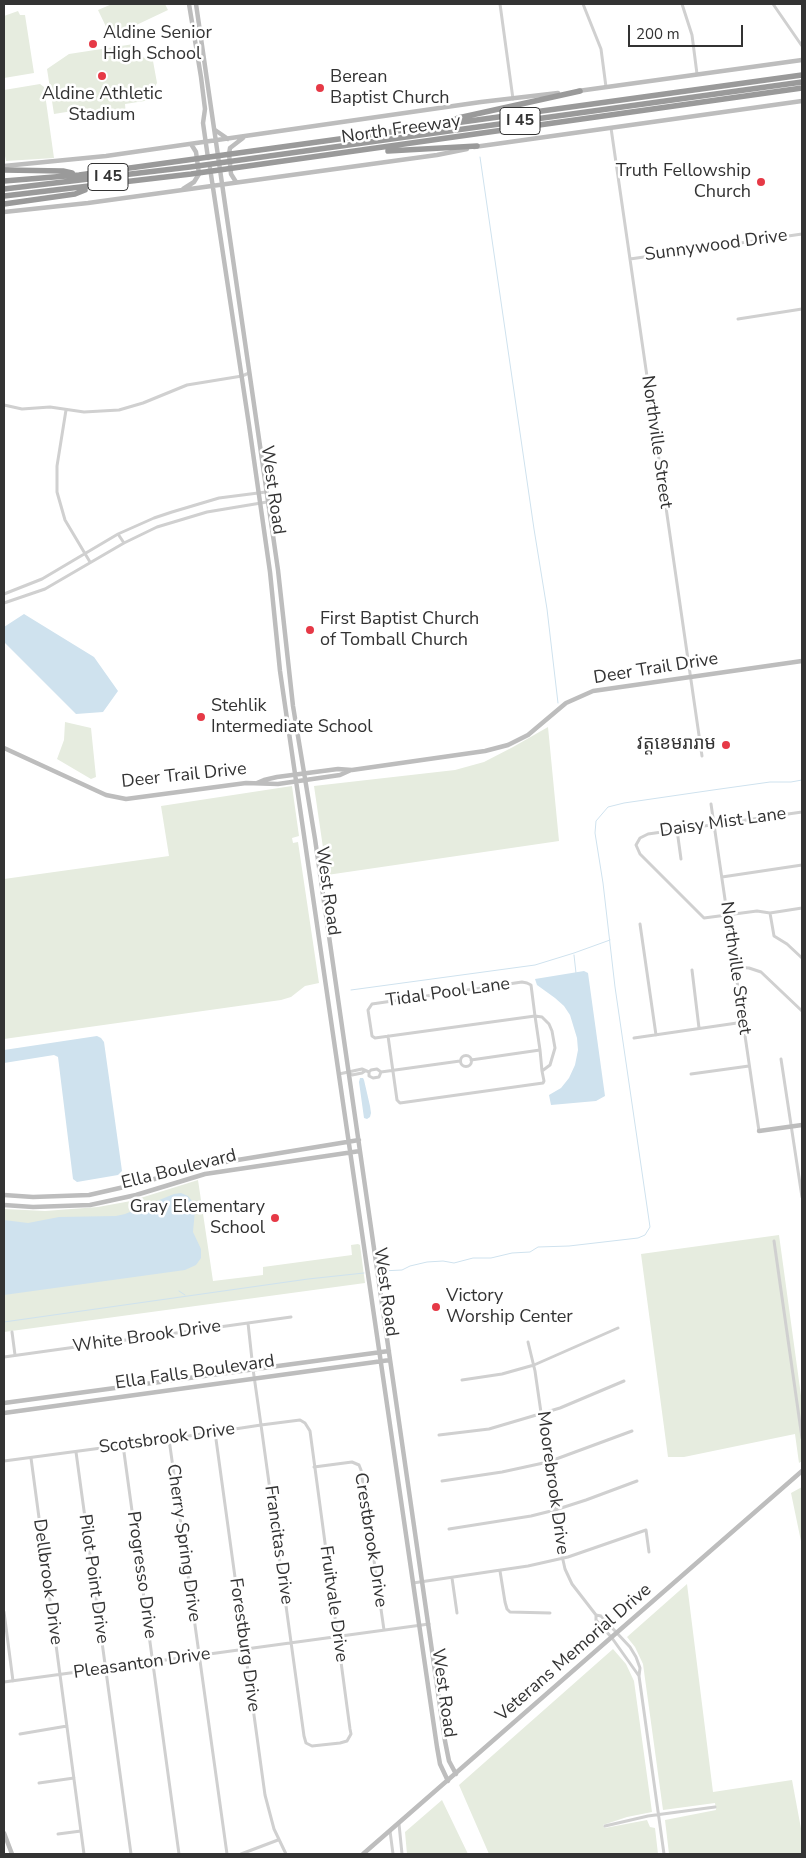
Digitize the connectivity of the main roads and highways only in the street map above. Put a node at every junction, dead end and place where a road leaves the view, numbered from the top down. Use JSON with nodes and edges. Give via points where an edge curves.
{"nodes":[{"id":1,"x":189,"y":4,"type":"edge"},
{"id":2,"x":196,"y":4,"type":"edge"},
{"id":3,"x":802,"y":60,"type":"edge"},
{"id":4,"x":802,"y":75,"type":"edge"},
{"id":5,"x":207,"y":76,"type":"junction"},
{"id":6,"x":201,"y":77,"type":"junction"},
{"id":7,"x":802,"y":82,"type":"edge"},
{"id":8,"x":802,"y":88,"type":"edge"},
{"id":9,"x":580,"y":91,"type":"junction"},
{"id":10,"x":802,"y":101,"type":"edge"},
{"id":11,"x":212,"y":108,"type":"junction"},
{"id":12,"x":204,"y":110,"type":"junction"},
{"id":13,"x":448,"y":124,"type":"junction"},
{"id":14,"x":214,"y":129,"type":"junction"},
{"id":15,"x":244,"y":137,"type":"junction"},
{"id":16,"x":228,"y":139,"type":"junction"},
{"id":17,"x":216,"y":141,"type":"junction"},
{"id":18,"x":206,"y":142,"type":"junction"},
{"id":19,"x":191,"y":144,"type":"junction"},
{"id":20,"x":477,"y":146,"type":"junction"},
{"id":21,"x":334,"y":155,"type":"junction"},
{"id":22,"x":238,"y":156,"type":"junction"},
{"id":23,"x":4,"y":166,"type":"edge"},
{"id":24,"x":4,"y":170,"type":"edge"},
{"id":25,"x":79,"y":174,"type":"junction"},
{"id":26,"x":4,"y":181,"type":"edge"},
{"id":27,"x":236,"y":182,"type":"junction"},
{"id":28,"x":222,"y":184,"type":"junction"},
{"id":29,"x":212,"y":185,"type":"junction"},
{"id":30,"x":90,"y":187,"type":"junction"},
{"id":31,"x":4,"y":189,"type":"edge"},
{"id":32,"x":182,"y":190,"type":"junction"},
{"id":33,"x":4,"y":196,"type":"edge"},
{"id":34,"x":4,"y":204,"type":"edge"},
{"id":35,"x":4,"y":212,"type":"edge"},
{"id":36,"x":233,"y":265,"type":"junction"},
{"id":37,"x":225,"y":267,"type":"junction"},
{"id":38,"x":240,"y":316,"type":"junction"},
{"id":39,"x":233,"y":317,"type":"junction"},
{"id":40,"x":278,"y":570,"type":"junction"},
{"id":41,"x":270,"y":572,"type":"junction"},
{"id":42,"x":278,"y":639,"type":"junction"},
{"id":43,"x":285,"y":639,"type":"junction"},
{"id":44,"x":802,"y":661,"type":"edge"},
{"id":45,"x":293,"y":706,"type":"junction"},
{"id":46,"x":286,"y":707,"type":"junction"},
{"id":47,"x":4,"y":748,"type":"edge"},
{"id":48,"x":352,"y":770,"type":"junction"},
{"id":49,"x":304,"y":773,"type":"junction"},
{"id":50,"x":296,"y":774,"type":"junction"},
{"id":51,"x":306,"y":780,"type":"junction"},
{"id":52,"x":297,"y":781,"type":"junction"},
{"id":53,"x":257,"y":783,"type":"junction"},
{"id":54,"x":315,"y":837,"type":"junction"},
{"id":55,"x":305,"y":839,"type":"junction"},
{"id":56,"x":332,"y":956,"type":"junction"},
{"id":57,"x":322,"y":958,"type":"junction"},
{"id":58,"x":339,"y":1012,"type":"junction"},
{"id":59,"x":331,"y":1013,"type":"junction"},
{"id":60,"x":802,"y":1125,"type":"edge"},
{"id":61,"x":759,"y":1132,"type":"road end"},
{"id":62,"x":359,"y":1140,"type":"junction"},
{"id":63,"x":349,"y":1142,"type":"junction"},
{"id":64,"x":360,"y":1151,"type":"junction"},
{"id":65,"x":350,"y":1152,"type":"junction"},
{"id":66,"x":268,"y":1154,"type":"junction"},
{"id":67,"x":270,"y":1163,"type":"junction"},
{"id":68,"x":201,"y":1166,"type":"junction"},
{"id":69,"x":204,"y":1174,"type":"junction"},
{"id":70,"x":4,"y":1195,"type":"edge"},
{"id":71,"x":51,"y":1197,"type":"junction"},
{"id":72,"x":4,"y":1205,"type":"edge"},
{"id":73,"x":51,"y":1207,"type":"junction"},
{"id":74,"x":389,"y":1351,"type":"junction"},
{"id":75,"x":380,"y":1352,"type":"junction"},
{"id":76,"x":390,"y":1360,"type":"junction"},
{"id":77,"x":381,"y":1361,"type":"junction"},
{"id":78,"x":151,"y":1384,"type":"junction"},
{"id":79,"x":152,"y":1393,"type":"junction"},
{"id":80,"x":69,"y":1395,"type":"junction"},
{"id":81,"x":4,"y":1404,"type":"edge"},
{"id":82,"x":70,"y":1405,"type":"junction"},
{"id":83,"x":4,"y":1413,"type":"edge"},
{"id":84,"x":401,"y":1434,"type":"junction"},
{"id":85,"x":392,"y":1435,"type":"junction"},
{"id":86,"x":802,"y":1471,"type":"edge"},
{"id":87,"x":411,"y":1497,"type":"junction"},
{"id":88,"x":401,"y":1498,"type":"junction"},
{"id":89,"x":437,"y":1684,"type":"junction"},
{"id":90,"x":428,"y":1685,"type":"junction"},
{"id":91,"x":436,"y":1735,"type":"junction"},
{"id":92,"x":446,"y":1743,"type":"junction"},
{"id":93,"x":456,"y":1774,"type":"junction"},
{"id":94,"x":448,"y":1781,"type":"junction"},
{"id":95,"x":4,"y":1833,"type":"edge"},
{"id":96,"x":12,"y":1854,"type":"edge"},
{"id":97,"x":363,"y":1854,"type":"edge"}],
"edges":[{"from":1,"to":6,"type":"main road","name":"West Road"},
{"from":2,"to":5,"type":"main road","name":"West Road"},
{"from":3,"to":9,"type":"main road"},
{"from":4,"to":13,"type":"highway","name":"North Freeway","number":"I 45"},
{"from":5,"to":6,"type":"main road"},
{"from":5,"to":11,"type":"main road","name":"West Road"},
{"from":6,"to":12,"type":"main road","name":"West Road"},
{"from":7,"to":22,"type":"highway","name":"North Freeway","number":"I 45"},
{"from":8,"to":21,"type":"highway","name":"North Freeway","number":"I 45"},
{"from":9,"to":13,"type":"highway","via":[[458,118]]},
{"from":9,"to":15,"type":"main road","via":[[481,102]]},
{"from":10,"to":20,"type":"main road"},
{"from":11,"to":12,"type":"main road"},
{"from":11,"to":14,"type":"main road","name":"West Road"},
{"from":12,"to":18,"type":"main road","name":"West Road"},
{"from":13,"to":22,"type":"highway","name":"North Freeway","number":"I 45"},
{"from":14,"to":16,"type":"main road"},
{"from":14,"to":17,"type":"main road","name":"West Road"},
{"from":15,"to":16,"type":"main road"},
{"from":15,"to":27,"type":"main road","via":[[230,148],[232,174]]},
{"from":16,"to":17,"type":"main road"},
{"from":17,"to":18,"type":"main road"},
{"from":17,"to":28,"type":"main road","name":"West Road"},
{"from":18,"to":19,"type":"main road"},
{"from":18,"to":29,"type":"main road","name":"West Road"},
{"from":19,"to":23,"type":"main road"},
{"from":19,"to":32,"type":"main road","via":[[196,152],[199,174]]},
{"from":20,"to":21,"type":"highway"},
{"from":20,"to":27,"type":"main road"},
{"from":21,"to":30,"type":"highway","name":"North Freeway","number":"I 45"},
{"from":22,"to":25,"type":"highway","name":"North Freeway","number":"I 45"},
{"from":22,"to":31,"type":"highway","name":"North Freeway","number":"I 45","via":[[190,167]]},
{"from":24,"to":25,"type":"highway"},
{"from":25,"to":26,"type":"highway","name":"North Freeway","number":"I 45"},
{"from":27,"to":28,"type":"main road"},
{"from":28,"to":29,"type":"main road"},
{"from":28,"to":36,"type":"main road","name":"West Road"},
{"from":29,"to":32,"type":"main road"},
{"from":29,"to":37,"type":"main road","name":"West Road"},
{"from":30,"to":33,"type":"highway","name":"North Freeway","number":"I 45"},
{"from":30,"to":34,"type":"highway","via":[[75,194]]},
{"from":32,"to":35,"type":"main road"},
{"from":36,"to":37,"type":"main road"},
{"from":36,"to":38,"type":"main road","name":"West Road"},
{"from":37,"to":39,"type":"main road","name":"West Road"},
{"from":38,"to":39,"type":"main road"},
{"from":38,"to":40,"type":"main road","name":"West Road"},
{"from":39,"to":41,"type":"main road","name":"West Road"},
{"from":40,"to":41,"type":"main road"},
{"from":40,"to":43,"type":"main road","name":"West Road"},
{"from":41,"to":42,"type":"main road","name":"West Road"},
{"from":42,"to":43,"type":"main road"},
{"from":42,"to":46,"type":"main road","name":"West Road"},
{"from":43,"to":45,"type":"main road","name":"West Road"},
{"from":44,"to":48,"type":"main road","name":"Deer Trail Drive","via":[[593,691],[566,703],[528,735],[499,748]]},
{"from":45,"to":46,"type":"main road"},
{"from":45,"to":49,"type":"main road","name":"West Road"},
{"from":46,"to":50,"type":"main road","name":"West Road"},
{"from":47,"to":53,"type":"main road","name":"Deer Trail Drive","via":[[116,798],[137,799]]},
{"from":48,"to":49,"type":"main road","name":"Deer Trail Drive"},
{"from":48,"to":51,"type":"main road","name":"Deer Trail Drive"},
{"from":49,"to":50,"type":"main road","name":"Deer Trail Drive"},
{"from":49,"to":51,"type":"main road","name":"West Road"},
{"from":50,"to":52,"type":"main road","name":"West Road"},
{"from":50,"to":53,"type":"main road","name":"Deer Trail Drive"},
{"from":51,"to":52,"type":"main road","name":"Deer Trail Drive"},
{"from":51,"to":54,"type":"main road","name":"West Road"},
{"from":52,"to":53,"type":"main road","name":"Deer Trail Drive"},
{"from":52,"to":55,"type":"main road","name":"West Road"},
{"from":54,"to":55,"type":"main road"},
{"from":54,"to":56,"type":"main road","name":"West Road"},
{"from":55,"to":57,"type":"main road","name":"West Road"},
{"from":56,"to":57,"type":"main road"},
{"from":56,"to":58,"type":"main road","name":"West Road"},
{"from":57,"to":59,"type":"main road","name":"West Road"},
{"from":58,"to":59,"type":"main road"},
{"from":58,"to":62,"type":"main road","name":"West Road"},
{"from":59,"to":63,"type":"main road","name":"West Road"},
{"from":60,"to":61,"type":"main road"},
{"from":62,"to":63,"type":"main road","name":"Ella Boulevard"},
{"from":62,"to":64,"type":"main road","name":"West Road"},
{"from":63,"to":65,"type":"main road","name":"West Road"},
{"from":63,"to":66,"type":"main road","name":"Ella Boulevard"},
{"from":64,"to":65,"type":"main road","name":"Ella Boulevard"},
{"from":64,"to":74,"type":"main road","name":"West Road"},
{"from":65,"to":67,"type":"main road","name":"Ella Boulevard"},
{"from":65,"to":75,"type":"main road","name":"West Road"},
{"from":66,"to":67,"type":"main road"},
{"from":66,"to":68,"type":"main road","name":"Ella Boulevard"},
{"from":67,"to":69,"type":"main road","name":"Ella Boulevard"},
{"from":68,"to":69,"type":"main road"},
{"from":68,"to":71,"type":"main road","name":"Ella Boulevard","via":[[101,1193]]},
{"from":69,"to":73,"type":"main road","name":"Ella Boulevard","via":[[110,1201]]},
{"from":70,"to":71,"type":"main road","name":"Ella Boulevard"},
{"from":71,"to":73,"type":"main road"},
{"from":72,"to":73,"type":"main road","name":"Ella Boulevard"},
{"from":74,"to":75,"type":"main road","name":"Ella Falls Boulevard"},
{"from":74,"to":76,"type":"main road","name":"West Road"},
{"from":75,"to":77,"type":"main road","name":"West Road"},
{"from":75,"to":78,"type":"main road","name":"Ella Falls Boulevard"},
{"from":76,"to":77,"type":"main road","name":"Ella Falls Boulevard"},
{"from":76,"to":84,"type":"main road","name":"West Road"},
{"from":77,"to":79,"type":"main road","name":"Ella Falls Boulevard"},
{"from":77,"to":85,"type":"main road","name":"West Road"},
{"from":78,"to":79,"type":"main road"},
{"from":78,"to":80,"type":"main road","name":"Ella Falls Boulevard"},
{"from":79,"to":82,"type":"main road","name":"Ella Falls Boulevard"},
{"from":80,"to":81,"type":"main road","name":"Ella Falls Boulevard"},
{"from":80,"to":82,"type":"main road"},
{"from":82,"to":83,"type":"main road","name":"Ella Falls Boulevard"},
{"from":84,"to":85,"type":"main road"},
{"from":84,"to":87,"type":"main road","name":"West Road"},
{"from":85,"to":88,"type":"main road","name":"West Road"},
{"from":86,"to":93,"type":"main road","name":"Veterans Memorial Drive"},
{"from":87,"to":88,"type":"main road"},
{"from":87,"to":89,"type":"main road","name":"West Road"},
{"from":88,"to":90,"type":"main road","name":"West Road"},
{"from":89,"to":90,"type":"main road"},
{"from":89,"to":92,"type":"main road","name":"West Road"},
{"from":90,"to":91,"type":"main road","name":"West Road"},
{"from":91,"to":92,"type":"main road"},
{"from":91,"to":94,"type":"main road","name":"West Road","via":[[440,1764]]},
{"from":92,"to":93,"type":"main road","name":"West Road","via":[[449,1761]]},
{"from":93,"to":94,"type":"main road","name":"Veterans Memorial Drive"},
{"from":94,"to":97,"type":"main road","name":"Veterans Memorial Drive"},
{"from":95,"to":96,"type":"main road"}]}
